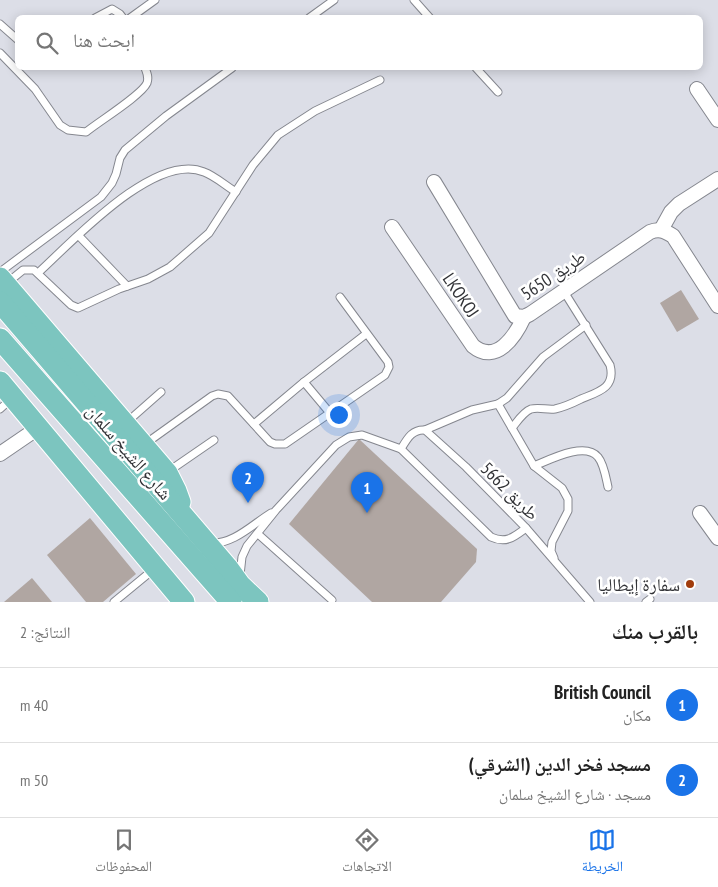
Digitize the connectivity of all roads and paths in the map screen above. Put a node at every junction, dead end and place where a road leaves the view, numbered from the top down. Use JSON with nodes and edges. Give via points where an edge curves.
{"nodes":[{"id":1,"x":155,"y":0,"type":"edge"},
{"id":2,"x":334,"y":0,"type":"edge"},
{"id":3,"x":414,"y":0,"type":"edge"},
{"id":4,"x":101,"y":15,"type":"edge"},
{"id":5,"x":121,"y":15,"type":"edge"},
{"id":6,"x":134,"y":15,"type":"edge"},
{"id":7,"x":313,"y":15,"type":"edge"},
{"id":8,"x":427,"y":15,"type":"edge"},
{"id":9,"x":0,"y":24,"type":"edge"},
{"id":10,"x":15,"y":37,"type":"edge"},
{"id":11,"x":0,"y":53,"type":"edge"},
{"id":12,"x":15,"y":68,"type":"edge"},
{"id":13,"x":17,"y":70,"type":"edge"},
{"id":14,"x":146,"y":70,"type":"edge"},
{"id":15,"x":229,"y":70,"type":"edge"},
{"id":16,"x":478,"y":70,"type":"edge"},
{"id":17,"x":380,"y":80,"type":"dead end"},
{"id":18,"x":697,"y":89,"type":"dead end"},
{"id":19,"x":498,"y":92,"type":"dead end"},
{"id":20,"x":718,"y":120,"type":"edge"},
{"id":21,"x":718,"y":179,"type":"edge"},
{"id":22,"x":434,"y":182,"type":"dead end"},
{"id":23,"x":236,"y":192,"type":"junction"},
{"id":24,"x":392,"y":227,"type":"dead end"},
{"id":25,"x":661,"y":230,"type":"junction"},
{"id":26,"x":79,"y":236,"type":"junction"},
{"id":27,"x":38,"y":273,"type":"junction"},
{"id":28,"x":1,"y":284,"type":"edge"},
{"id":29,"x":127,"y":286,"type":"junction"},
{"id":30,"x":563,"y":290,"type":"junction"},
{"id":31,"x":340,"y":297,"type":"dead end"},
{"id":32,"x":718,"y":306,"type":"edge"},
{"id":33,"x":524,"y":317,"type":"junction"},
{"id":34,"x":586,"y":325,"type":"junction"},
{"id":35,"x":366,"y":334,"type":"junction"},
{"id":36,"x":0,"y":339,"type":"edge"},
{"id":37,"x":304,"y":382,"type":"junction"},
{"id":38,"x":161,"y":392,"type":"dead end"},
{"id":39,"x":4,"y":396,"type":"edge"},
{"id":40,"x":498,"y":404,"type":"junction"},
{"id":41,"x":330,"y":413,"type":"junction"},
{"id":42,"x":125,"y":424,"type":"junction"},
{"id":43,"x":254,"y":424,"type":"junction"},
{"id":44,"x":38,"y":428,"type":"junction"},
{"id":45,"x":512,"y":428,"type":"junction"},
{"id":46,"x":425,"y":430,"type":"junction"},
{"id":47,"x":214,"y":440,"type":"dead end"},
{"id":48,"x":143,"y":445,"type":"junction"},
{"id":49,"x":401,"y":450,"type":"junction"},
{"id":50,"x":0,"y":454,"type":"edge"},
{"id":51,"x":534,"y":466,"type":"junction"},
{"id":52,"x":167,"y":473,"type":"junction"},
{"id":53,"x":608,"y":487,"type":"dead end"},
{"id":54,"x":276,"y":510,"type":"junction"},
{"id":55,"x":700,"y":512,"type":"dead end"},
{"id":56,"x":182,"y":515,"type":"junction"},
{"id":57,"x":526,"y":528,"type":"junction"},
{"id":58,"x":258,"y":534,"type":"junction"},
{"id":59,"x":718,"y":538,"type":"edge"},
{"id":60,"x":206,"y":543,"type":"junction"},
{"id":61,"x":554,"y":560,"type":"junction"},
{"id":62,"x":156,"y":568,"type":"junction"},
{"id":63,"x":214,"y":584,"type":"junction"},
{"id":64,"x":236,"y":593,"type":"edge"},
{"id":65,"x":332,"y":600,"type":"dead end"},
{"id":66,"x":114,"y":602,"type":"edge"},
{"id":67,"x":184,"y":602,"type":"edge"},
{"id":68,"x":190,"y":602,"type":"edge"},
{"id":69,"x":258,"y":602,"type":"edge"},
{"id":70,"x":590,"y":602,"type":"edge"}],
"edges":[{"from":1,"to":6,"type":"lane"},
{"from":2,"to":7,"type":"lane"},
{"from":3,"to":8,"type":"lane"},
{"from":4,"to":5,"type":"lane","via":[[112,9]]},
{"from":9,"to":10,"type":"lane"},
{"from":11,"to":12,"type":"lane"},
{"from":13,"to":14,"type":"lane","via":[[35,89],[60,125],[78,132],[86,132],[138,93],[146,85]]},
{"from":15,"to":28,"type":"lane","via":[[125,150],[112,183],[101,197]]},
{"from":16,"to":19,"type":"lane"},
{"from":17,"to":23,"type":"lane","via":[[315,111],[278,136],[262,153]]},
{"from":18,"to":20,"type":"street"},
{"from":21,"to":25,"type":"street","via":[[679,204]]},
{"from":22,"to":33,"type":"street","name":"طريق 5650","via":[[512,312]]},
{"from":23,"to":26,"type":"lane","via":[[203,171],[171,172],[155,177],[120,199]]},
{"from":23,"to":29,"type":"lane","via":[[208,233],[170,267]]},
{"from":24,"to":33,"type":"street","name":"LKOKOJ","via":[[479,352],[494,352],[512,339]]},
{"from":25,"to":30,"type":"street","name":"طريق 5650","via":[[650,232]]},
{"from":25,"to":32,"type":"street","via":[[673,236]]},
{"from":26,"to":27,"type":"lane"},
{"from":26,"to":29,"type":"lane"},
{"from":27,"to":28,"type":"lane","via":[[23,270]]},
{"from":27,"to":29,"type":"lane","via":[[74,307]]},
{"from":28,"to":42,"type":"main road"},
{"from":28,"to":56,"type":"main road","name":"شارع الشيخ سلمان"},
{"from":30,"to":33,"type":"street","name":"طريق 5650"},
{"from":30,"to":34,"type":"lane"},
{"from":31,"to":35,"type":"lane"},
{"from":34,"to":40,"type":"lane","via":[[543,357]]},
{"from":34,"to":45,"type":"lane","via":[[610,365],[611,376],[606,387],[556,409],[530,409]]},
{"from":35,"to":37,"type":"lane"},
{"from":35,"to":41,"type":"lane","via":[[388,362],[388,371]]},
{"from":36,"to":63,"type":"main road","name":"شارع الشيخ سلمان"},
{"from":37,"to":41,"type":"lane"},
{"from":37,"to":43,"type":"lane"},
{"from":38,"to":42,"type":"lane"},
{"from":39,"to":44,"type":"main road"},
{"from":40,"to":45,"type":"lane"},
{"from":40,"to":46,"type":"lane","via":[[472,410]]},
{"from":41,"to":43,"type":"lane","via":[[280,445],[270,442]]},
{"from":42,"to":48,"type":"main road"},
{"from":43,"to":48,"type":"lane","via":[[228,396],[218,394]]},
{"from":44,"to":50,"type":"street"},
{"from":44,"to":62,"type":"main road"},
{"from":45,"to":51,"type":"lane"},
{"from":46,"to":49,"type":"lane","via":[[411,434]]},
{"from":46,"to":57,"type":"lane","name":"طريق 5662"},
{"from":47,"to":52,"type":"lane"},
{"from":48,"to":52,"type":"main road"},
{"from":49,"to":54,"type":"lane","via":[[368,437],[349,437],[336,446]]},
{"from":49,"to":57,"type":"lane","via":[[491,537],[508,540]]},
{"from":51,"to":53,"type":"lane","via":[[568,452],[591,452],[600,461]]},
{"from":51,"to":61,"type":"lane","via":[[562,488],[568,499],[568,511],[552,542]]},
{"from":52,"to":56,"type":"main road"},
{"from":54,"to":58,"type":"lane"},
{"from":54,"to":60,"type":"lane","via":[[231,539]]},
{"from":55,"to":59,"type":"street"},
{"from":56,"to":60,"type":"main road","name":"شارع الشيخ سلمان"},
{"from":57,"to":61,"type":"lane","name":"طريق 5662"},
{"from":58,"to":64,"type":"lane","via":[[242,557]]},
{"from":58,"to":65,"type":"lane"},
{"from":60,"to":64,"type":"main road","name":"شارع الشيخ سلمان"},
{"from":61,"to":70,"type":"lane","name":"طريق 5662"},
{"from":62,"to":66,"type":"lane"},
{"from":62,"to":67,"type":"main road"},
{"from":63,"to":64,"type":"main road","name":"شارع الشيخ سلمان"},
{"from":63,"to":68,"type":"main road"},
{"from":64,"to":69,"type":"main road","name":"شارع الشيخ سلمان"}]}
